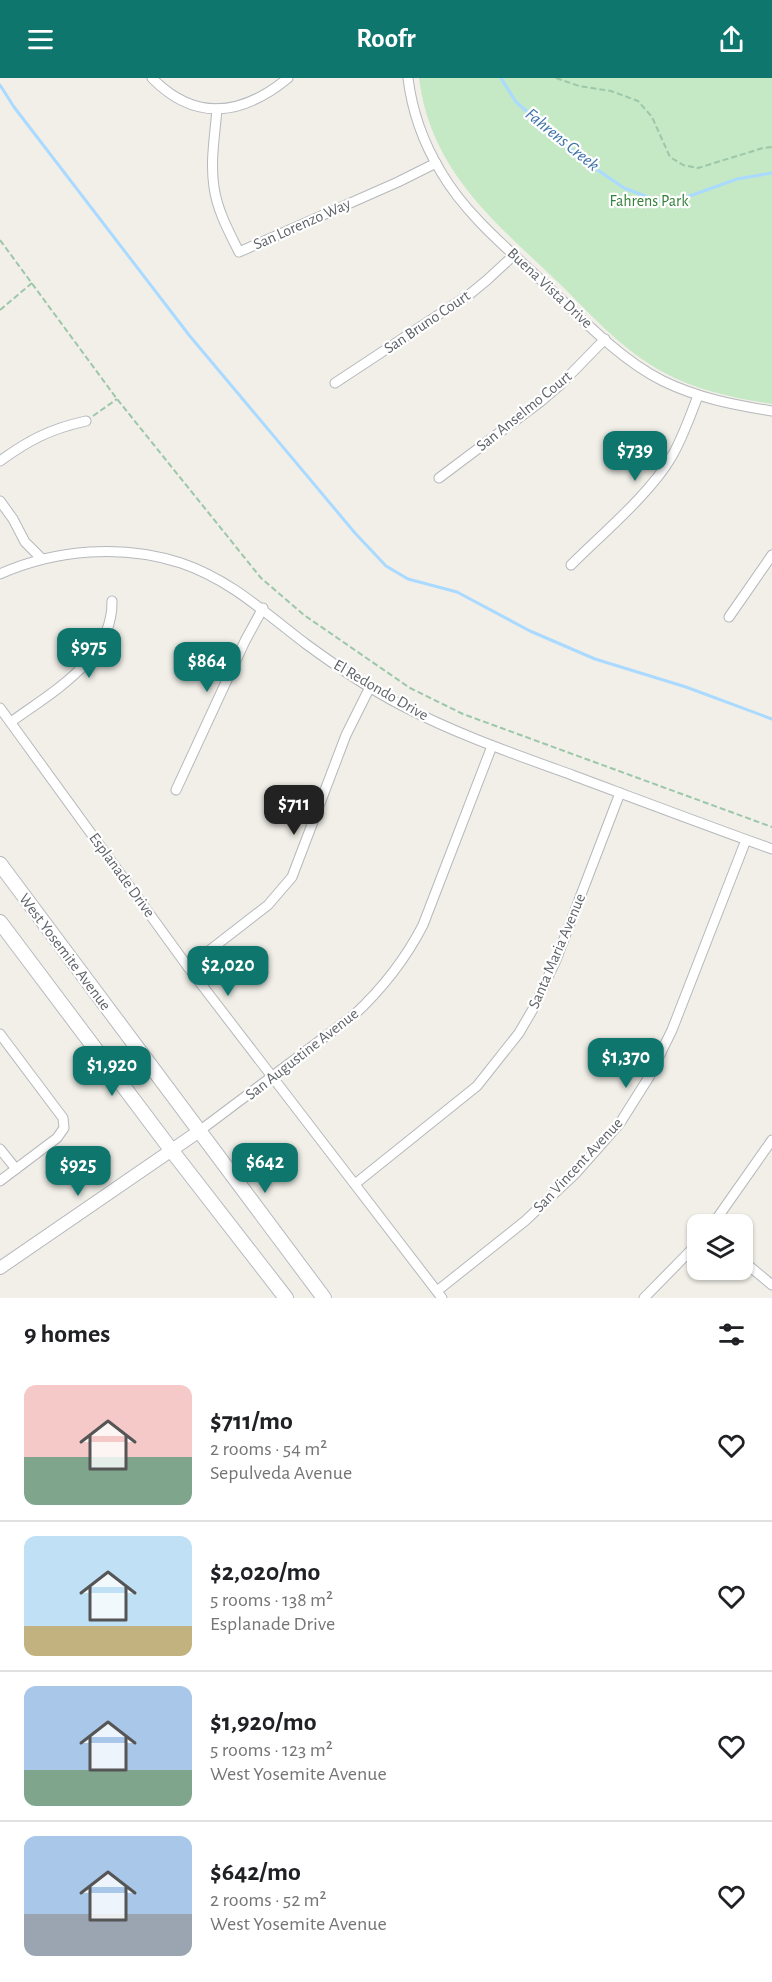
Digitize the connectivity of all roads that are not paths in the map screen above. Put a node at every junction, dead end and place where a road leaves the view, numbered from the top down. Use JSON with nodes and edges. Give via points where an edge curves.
{"nodes":[{"id":1,"x":152,"y":78,"type":"edge"},
{"id":2,"x":288,"y":78,"type":"edge"},
{"id":3,"x":408,"y":78,"type":"edge"},
{"id":4,"x":217,"y":109,"type":"junction"},
{"id":5,"x":436,"y":163,"type":"junction"},
{"id":6,"x":514,"y":255,"type":"junction"},
{"id":7,"x":605,"y":339,"type":"junction"},
{"id":8,"x":335,"y":383,"type":"dead end"},
{"id":9,"x":698,"y":396,"type":"junction"},
{"id":10,"x":772,"y":411,"type":"edge"},
{"id":11,"x":86,"y":421,"type":"road end"},
{"id":12,"x":0,"y":461,"type":"edge"},
{"id":13,"x":439,"y":478,"type":"dead end"},
{"id":14,"x":0,"y":501,"type":"edge"},
{"id":15,"x":772,"y":555,"type":"edge"},
{"id":16,"x":42,"y":559,"type":"junction"},
{"id":17,"x":571,"y":566,"type":"dead end"},
{"id":18,"x":0,"y":574,"type":"edge"},
{"id":19,"x":112,"y":601,"type":"dead end"},
{"id":20,"x":263,"y":608,"type":"junction"},
{"id":21,"x":729,"y":617,"type":"dead end"},
{"id":22,"x":369,"y":687,"type":"junction"},
{"id":23,"x":0,"y":708,"type":"edge"},
{"id":24,"x":11,"y":722,"type":"junction"},
{"id":25,"x":492,"y":746,"type":"junction"},
{"id":26,"x":176,"y":790,"type":"dead end"},
{"id":27,"x":620,"y":793,"type":"junction"},
{"id":28,"x":746,"y":840,"type":"junction"},
{"id":29,"x":772,"y":849,"type":"edge"},
{"id":30,"x":0,"y":864,"type":"edge"},
{"id":31,"x":0,"y":922,"type":"edge"},
{"id":32,"x":188,"y":967,"type":"junction"},
{"id":33,"x":0,"y":1034,"type":"edge"},
{"id":34,"x":272,"y":1078,"type":"junction"},
{"id":35,"x":198,"y":1132,"type":"junction"},
{"id":36,"x":772,"y":1140,"type":"edge"},
{"id":37,"x":0,"y":1149,"type":"edge"},
{"id":38,"x":172,"y":1151,"type":"junction"},
{"id":39,"x":16,"y":1169,"type":"junction"},
{"id":40,"x":0,"y":1181,"type":"edge"},
{"id":41,"x":355,"y":1184,"type":"junction"},
{"id":42,"x":720,"y":1214,"type":"edge"},
{"id":43,"x":687,"y":1254,"type":"edge"},
{"id":44,"x":0,"y":1268,"type":"edge"},
{"id":45,"x":753,"y":1269,"type":"edge"},
{"id":46,"x":772,"y":1285,"type":"edge"},
{"id":47,"x":439,"y":1295,"type":"edge"},
{"id":48,"x":286,"y":1298,"type":"edge"},
{"id":49,"x":324,"y":1298,"type":"edge"},
{"id":50,"x":644,"y":1298,"type":"edge"}],
"edges":[{"from":1,"to":4,"type":"street","via":[[187,103]]},
{"from":2,"to":4,"type":"street","via":[[253,102]]},
{"from":3,"to":5,"type":"street","name":"Buena Vista Drive","via":[[419,125]]},
{"from":4,"to":5,"type":"street","name":"San Lorenzo Way","via":[[214,189],[238,252]]},
{"from":5,"to":6,"type":"street","name":"Buena Vista Drive","via":[[466,206]]},
{"from":6,"to":7,"type":"street","name":"Buena Vista Drive"},
{"from":6,"to":8,"type":"street","name":"San Bruno Court","via":[[470,294]]},
{"from":7,"to":9,"type":"street","name":"Buena Vista Drive","via":[[662,381]]},
{"from":7,"to":13,"type":"street","name":"San Anselmo Court","via":[[540,402]]},
{"from":9,"to":10,"type":"street","name":"Buena Vista Drive"},
{"from":9,"to":17,"type":"street","via":[[682,437],[657,478]]},
{"from":11,"to":12,"type":"street","via":[[44,433]]},
{"from":14,"to":16,"type":"street","via":[[25,542]]},
{"from":15,"to":21,"type":"street"},
{"from":16,"to":18,"type":"street","name":"El Redondo Drive"},
{"from":16,"to":20,"type":"street","name":"El Redondo Drive","via":[[97,552],[164,558],[218,578]]},
{"from":19,"to":24,"type":"street","via":[[109,629],[94,654],[66,681]]},
{"from":20,"to":22,"type":"street","name":"El Redondo Drive"},
{"from":20,"to":26,"type":"street"},
{"from":22,"to":25,"type":"street","name":"El Redondo Drive"},
{"from":22,"to":32,"type":"street","via":[[346,735],[292,877],[268,905]]},
{"from":23,"to":24,"type":"street","name":"Esplanade Drive"},
{"from":24,"to":32,"type":"street","name":"Esplanade Drive"},
{"from":25,"to":27,"type":"street","name":"El Redondo Drive"},
{"from":25,"to":34,"type":"street","name":"San Augustine Avenue","via":[[410,950],[394,974],[354,1015]]},
{"from":27,"to":28,"type":"street","name":"El Redondo Drive"},
{"from":27,"to":41,"type":"street","name":"Santa Maria Avenue","via":[[550,975],[519,1033],[477,1086]]},
{"from":28,"to":29,"type":"street","name":"El Redondo Drive"},
{"from":28,"to":47,"type":"street","name":"San Vincent Avenue","via":[[672,1030],[620,1123],[525,1221]]},
{"from":30,"to":35,"type":"main road","name":"West Yosemite Avenue"},
{"from":31,"to":38,"type":"main road","name":"West Yosemite Avenue"},
{"from":32,"to":34,"type":"street","name":"Esplanade Drive"},
{"from":33,"to":39,"type":"street","via":[[63,1118],[64,1128],[57,1138]]},
{"from":34,"to":35,"type":"street","name":"San Augustine Avenue"},
{"from":34,"to":41,"type":"street","name":"Esplanade Drive"},
{"from":35,"to":38,"type":"street","name":"San Augustine Avenue"},
{"from":35,"to":49,"type":"main road","name":"West Yosemite Avenue"},
{"from":36,"to":42,"type":"street"},
{"from":37,"to":39,"type":"street"},
{"from":38,"to":44,"type":"street","name":"San Augustine Avenue"},
{"from":38,"to":48,"type":"main road","name":"West Yosemite Avenue"},
{"from":39,"to":40,"type":"street"},
{"from":41,"to":47,"type":"street","name":"Esplanade Drive"},
{"from":43,"to":50,"type":"street"},
{"from":45,"to":46,"type":"street"}]}
